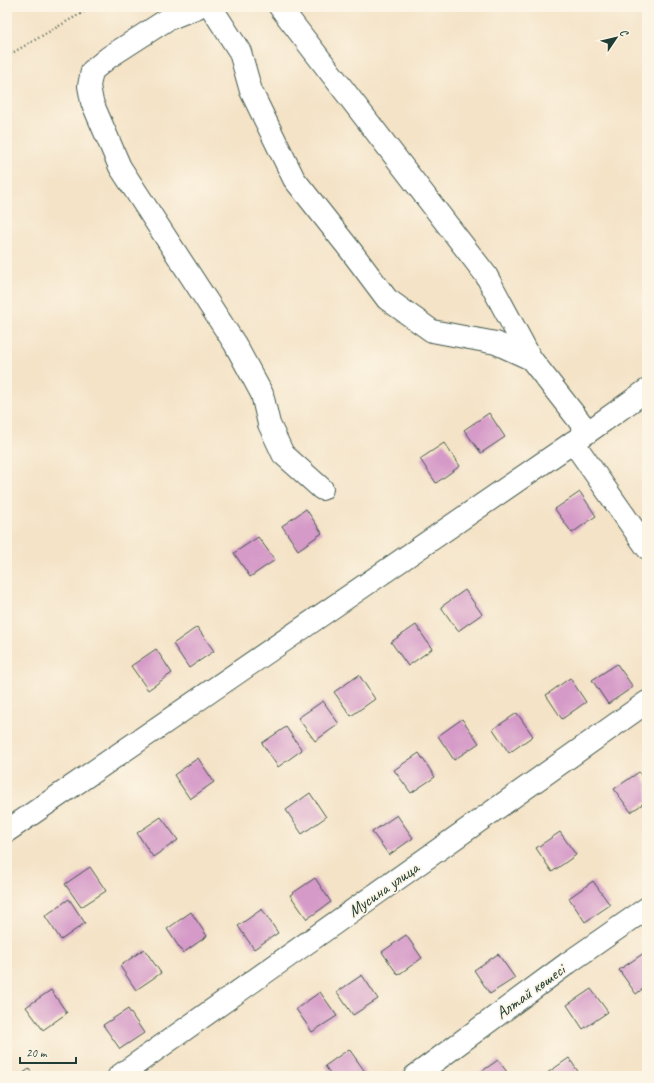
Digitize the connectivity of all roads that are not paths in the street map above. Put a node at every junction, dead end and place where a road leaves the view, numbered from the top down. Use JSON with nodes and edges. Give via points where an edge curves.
{"nodes":[{"id":1,"x":198,"y":7,"type":"edge"},
{"id":2,"x":212,"y":7,"type":"edge"},
{"id":3,"x":280,"y":7,"type":"edge"},
{"id":4,"x":531,"y":359,"type":"junction"},
{"id":5,"x":647,"y":390,"type":"edge"},
{"id":6,"x":581,"y":437,"type":"junction"},
{"id":7,"x":322,"y":489,"type":"dead end"},
{"id":8,"x":647,"y":548,"type":"edge"},
{"id":9,"x":647,"y":702,"type":"edge"},
{"id":10,"x":7,"y":831,"type":"edge"},
{"id":11,"x":647,"y":908,"type":"edge"},
{"id":12,"x":119,"y":1076,"type":"edge"},
{"id":13,"x":415,"y":1076,"type":"edge"}],
"edges":[{"from":1,"to":7,"type":"street","via":[[168,19],[92,71],[89,86],[92,102],[120,167],[235,344],[262,394],[268,424],[283,454]]},
{"from":2,"to":4,"type":"street","via":[[240,52],[251,91],[294,178],[386,299],[432,331],[496,343]]},
{"from":3,"to":4,"type":"street","via":[[486,275]]},
{"from":4,"to":6,"type":"street"},
{"from":5,"to":6,"type":"street"},
{"from":6,"to":8,"type":"street"},
{"from":6,"to":10,"type":"street"},
{"from":9,"to":12,"type":"street","name":"Мусина улица"},
{"from":11,"to":13,"type":"street","name":"Алтай көшесі"}]}
